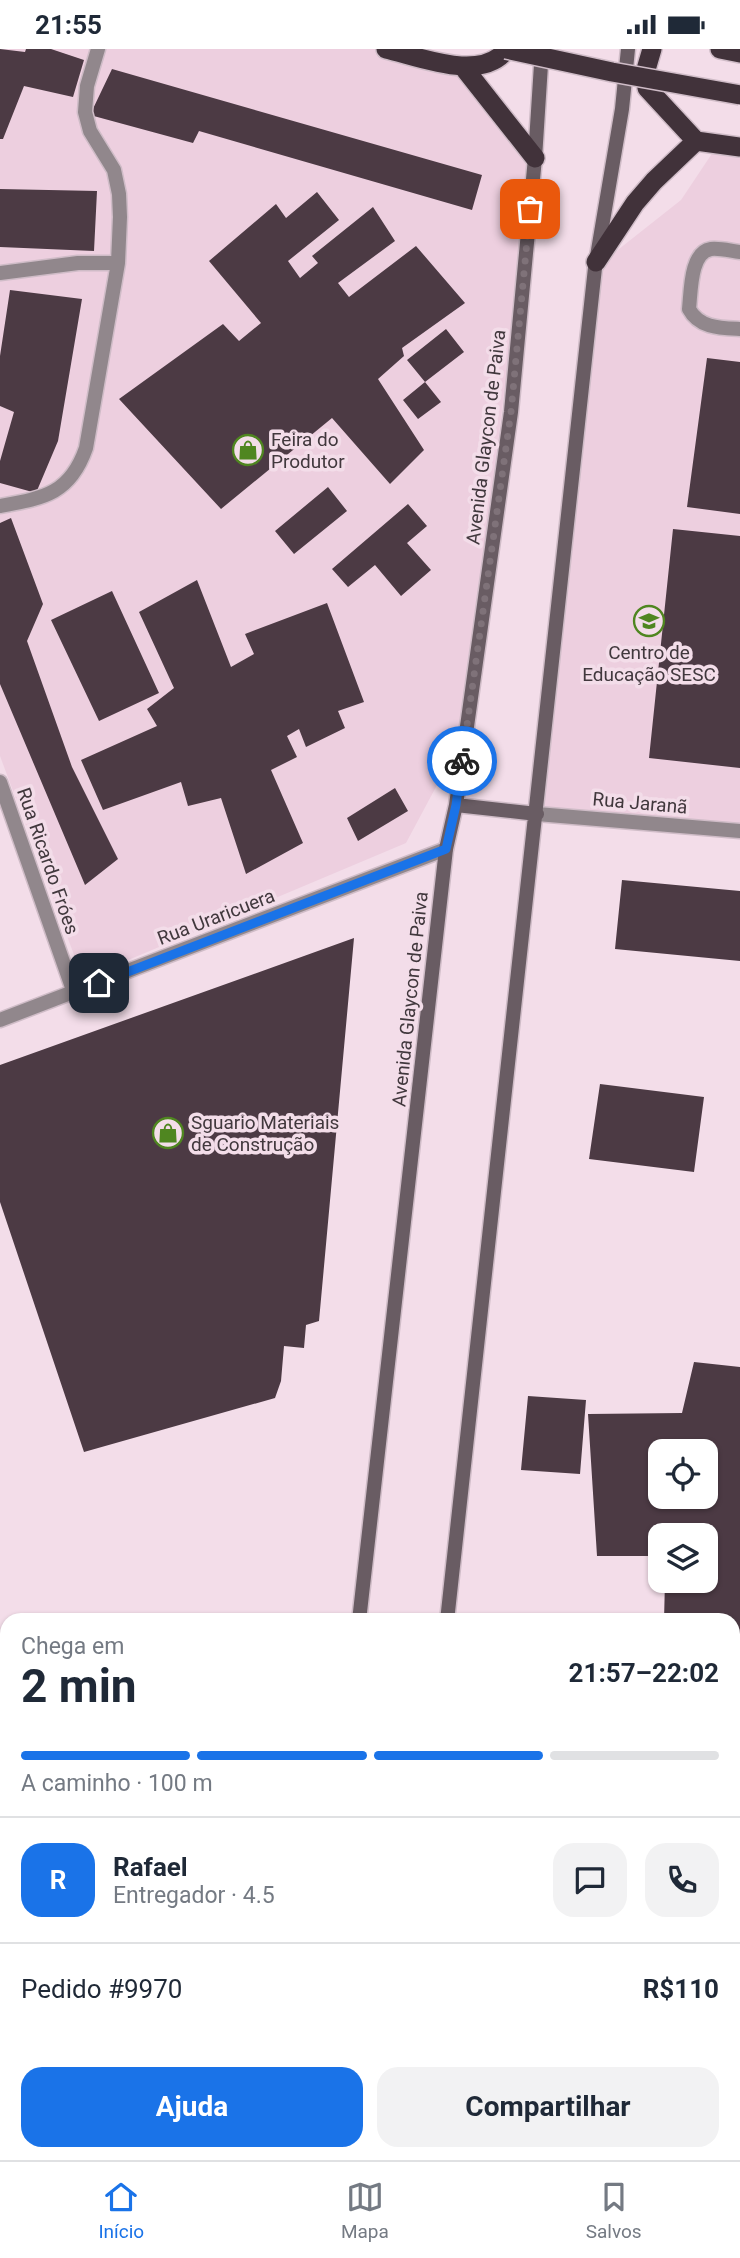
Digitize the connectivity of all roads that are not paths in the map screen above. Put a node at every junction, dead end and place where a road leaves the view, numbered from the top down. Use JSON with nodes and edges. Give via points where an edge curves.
{"nodes":[{"id":1,"x":98,"y":49,"type":"edge"},
{"id":2,"x":386,"y":49,"type":"edge"},
{"id":3,"x":507,"y":49,"type":"edge"},
{"id":4,"x":542,"y":49,"type":"edge"},
{"id":5,"x":628,"y":49,"type":"edge"},
{"id":6,"x":652,"y":49,"type":"edge"},
{"id":7,"x":720,"y":49,"type":"edge"},
{"id":8,"x":740,"y":53,"type":"edge"},
{"id":9,"x":464,"y":68,"type":"junction"},
{"id":10,"x":740,"y":95,"type":"edge"},
{"id":11,"x":696,"y":141,"type":"junction"},
{"id":12,"x":740,"y":147,"type":"edge"},
{"id":13,"x":534,"y":158,"type":"junction"},
{"id":14,"x":740,"y":251,"type":"edge"},
{"id":15,"x":596,"y":262,"type":"junction"},
{"id":16,"x":118,"y":263,"type":"junction"},
{"id":17,"x":0,"y":273,"type":"edge"},
{"id":18,"x":740,"y":329,"type":"edge"},
{"id":19,"x":0,"y":506,"type":"edge"},
{"id":20,"x":0,"y":782,"type":"edge"},
{"id":21,"x":456,"y":805,"type":"junction"},
{"id":22,"x":537,"y":814,"type":"junction"},
{"id":23,"x":740,"y":831,"type":"edge"},
{"id":24,"x":446,"y":849,"type":"junction"},
{"id":25,"x":74,"y":993,"type":"junction"},
{"id":26,"x":0,"y":1020,"type":"edge"},
{"id":27,"x":360,"y":1613,"type":"edge"},
{"id":28,"x":448,"y":1613,"type":"edge"}],
"edges":[{"from":1,"to":16,"type":"street","via":[[85,113],[90,131],[114,170],[119,194]]},
{"from":2,"to":9,"type":"highway"},
{"from":3,"to":9,"type":"highway","via":[[484,64]]},
{"from":3,"to":10,"type":"highway","bridge":true},
{"from":4,"to":13,"type":"main road","name":"Avenida Glaycon de Paiva"},
{"from":5,"to":15,"type":"main road"},
{"from":6,"to":11,"type":"highway","via":[[645,73],[647,88]]},
{"from":7,"to":8,"type":"highway"},
{"from":9,"to":13,"type":"highway"},
{"from":11,"to":12,"type":"highway"},
{"from":11,"to":15,"type":"highway","via":[[642,196]]},
{"from":13,"to":21,"type":"main road","name":"Avenida Glaycon de Paiva","via":[[511,412]]},
{"from":14,"to":18,"type":"street","via":[[710,249],[696,260],[689,309],[701,323]]},
{"from":15,"to":22,"type":"main road"},
{"from":16,"to":17,"type":"street"},
{"from":16,"to":19,"type":"street","via":[[79,467],[62,488]]},
{"from":20,"to":25,"type":"street","name":"Rua Ricardo Fróes"},
{"from":21,"to":22,"type":"main road"},
{"from":21,"to":24,"type":"main road","name":"Avenida Glaycon de Paiva"},
{"from":22,"to":23,"type":"street","name":"Rua Jaranã"},
{"from":22,"to":28,"type":"main road"},
{"from":24,"to":25,"type":"street","name":"Rua Uraricuera"},
{"from":24,"to":27,"type":"main road","name":"Avenida Glaycon de Paiva"},
{"from":25,"to":26,"type":"street","name":"Rua Uraricuera"}]}
